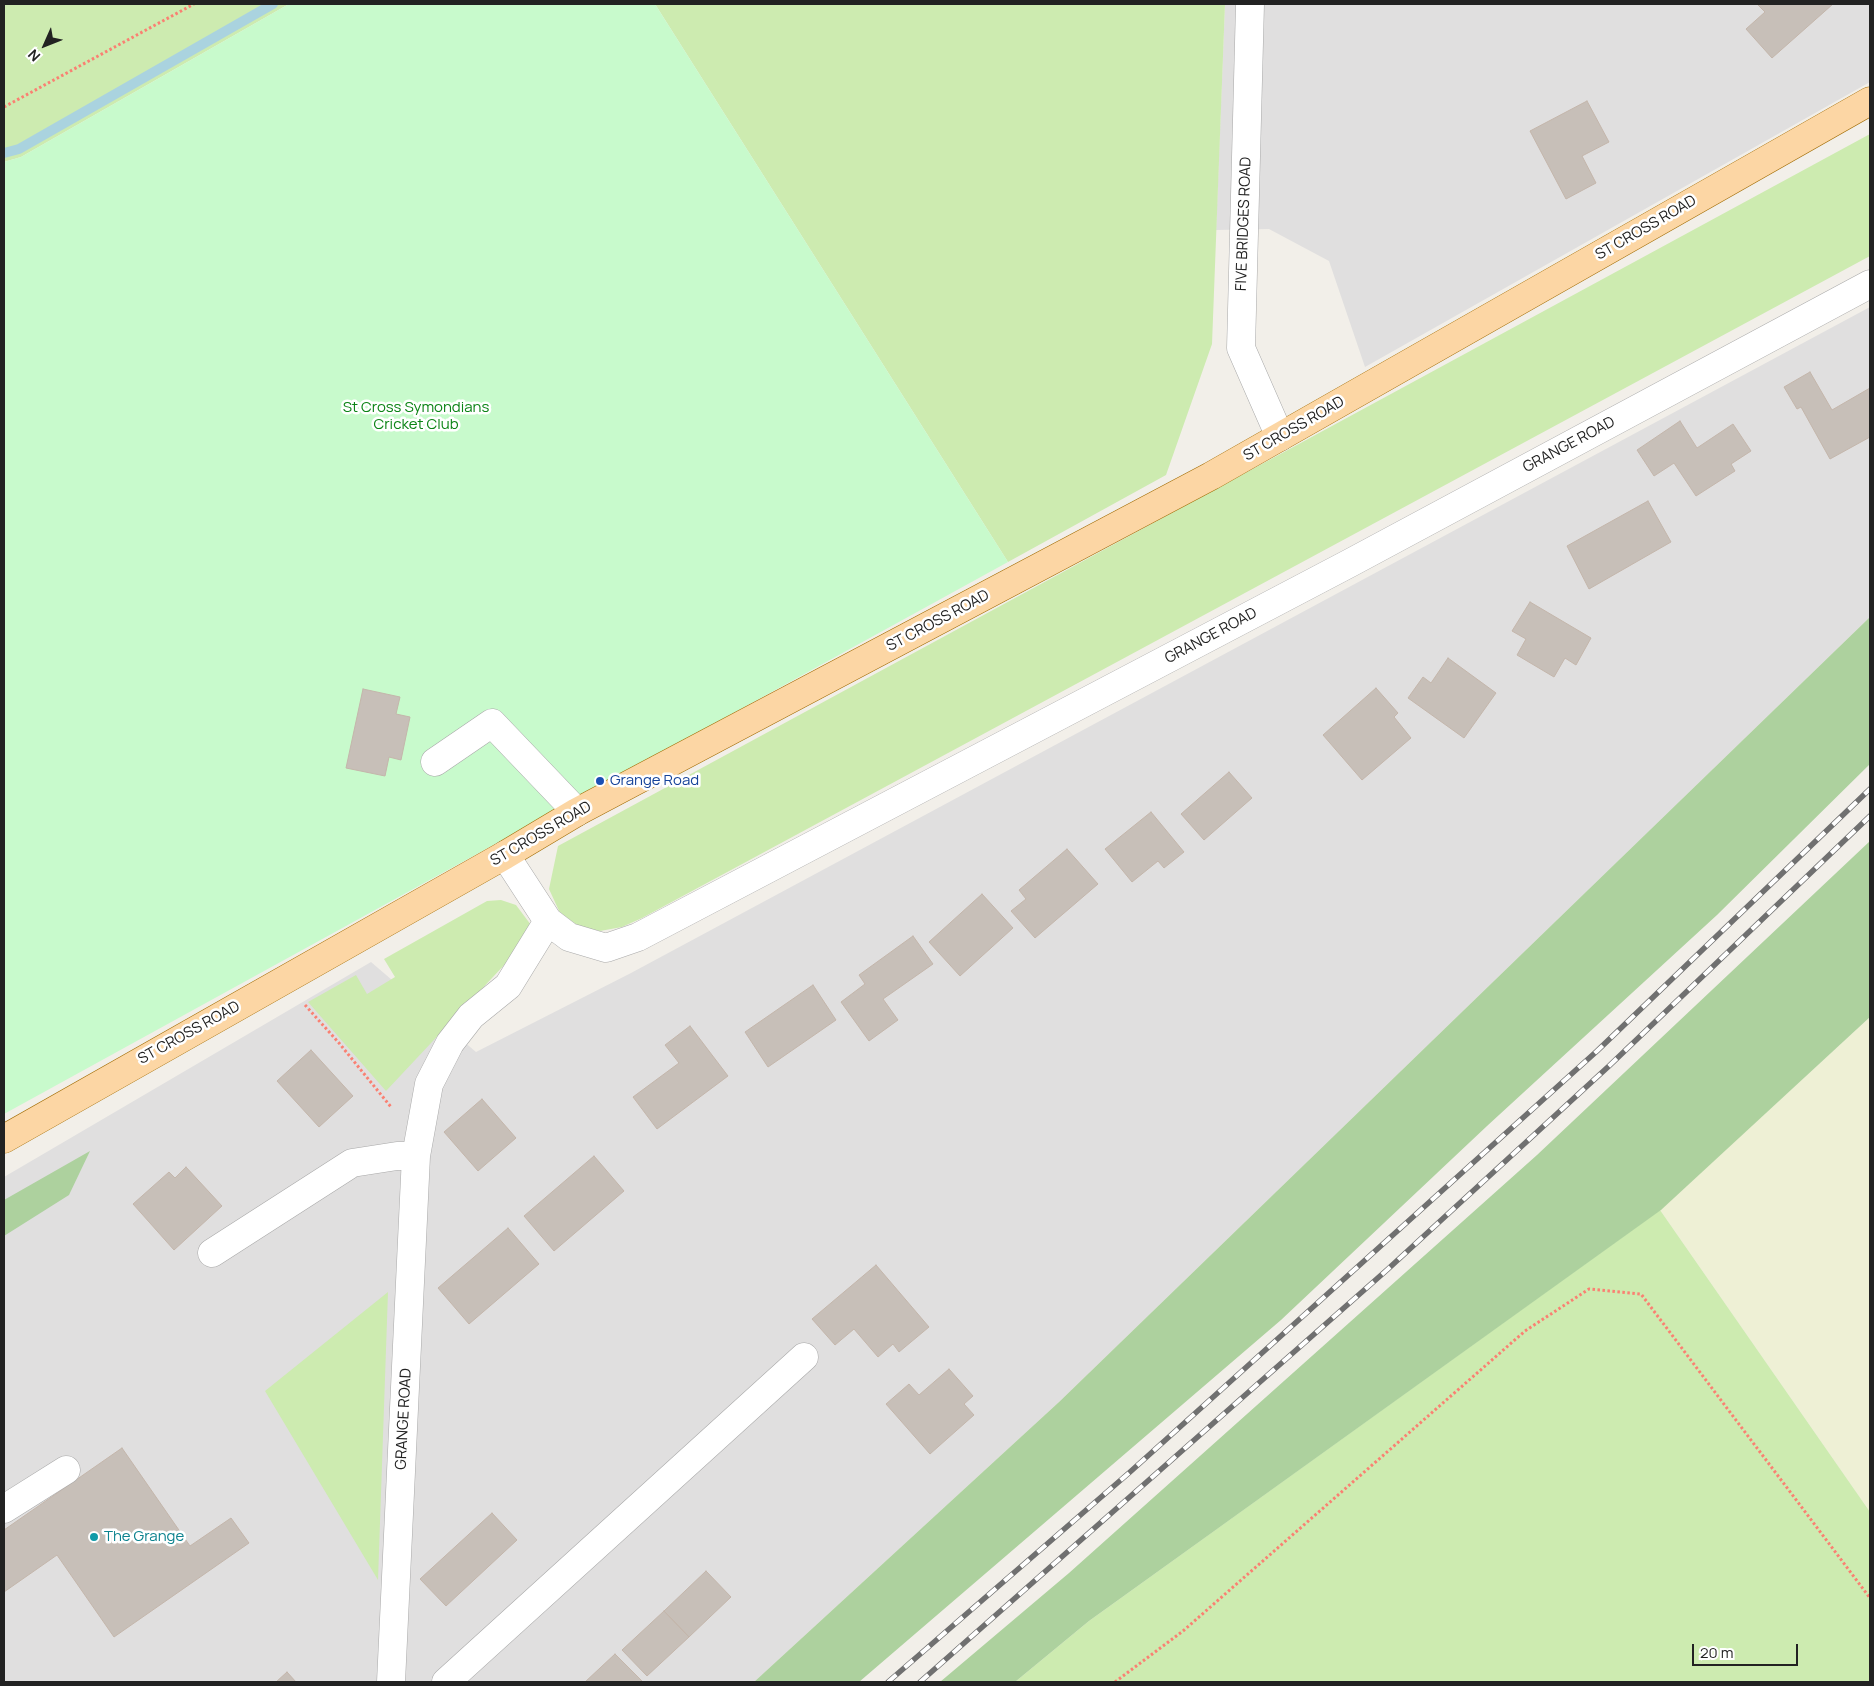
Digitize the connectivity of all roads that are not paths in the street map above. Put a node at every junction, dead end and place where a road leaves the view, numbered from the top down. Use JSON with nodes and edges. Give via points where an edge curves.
{"nodes":[{"id":1,"x":1250,"y":4,"type":"edge"},
{"id":2,"x":1870,"y":101,"type":"edge"},
{"id":3,"x":1870,"y":284,"type":"edge"},
{"id":4,"x":1280,"y":437,"type":"junction"},
{"id":5,"x":435,"y":762,"type":"dead end"},
{"id":6,"x":577,"y":812,"type":"junction"},
{"id":7,"x":505,"y":855,"type":"junction"},
{"id":8,"x":548,"y":921,"type":"junction"},
{"id":9,"x":4,"y":1139,"type":"edge"},
{"id":10,"x":416,"y":1156,"type":"junction"},
{"id":11,"x":212,"y":1253,"type":"dead end"},
{"id":12,"x":804,"y":1356,"type":"dead end"},
{"id":13,"x":66,"y":1470,"type":"dead end"},
{"id":14,"x":4,"y":1509,"type":"edge"},
{"id":15,"x":391,"y":1682,"type":"edge"},
{"id":16,"x":446,"y":1682,"type":"edge"}],
"edges":[{"from":1,"to":4,"type":"street","name":"FIVE BRIDGES ROAD","via":[[1241,348]]},
{"from":2,"to":4,"type":"main road","name":"ST CROSS ROAD"},
{"from":3,"to":8,"type":"street","name":"GRANGE ROAD","via":[[1350,563],[638,937],[606,948],[570,937]]},
{"from":4,"to":6,"type":"main road","name":"ST CROSS ROAD"},
{"from":5,"to":6,"type":"street","via":[[492,723]]},
{"from":6,"to":7,"type":"main road","name":"ST CROSS ROAD"},
{"from":7,"to":8,"type":"street","name":"GRANGE ROAD"},
{"from":7,"to":9,"type":"main road","name":"ST CROSS ROAD"},
{"from":8,"to":10,"type":"street","name":"GRANGE ROAD","via":[[508,986],[471,1016],[450,1043],[429,1084]]},
{"from":10,"to":11,"type":"street","via":[[352,1163]]},
{"from":10,"to":15,"type":"street","name":"GRANGE ROAD"},
{"from":12,"to":16,"type":"street"},
{"from":13,"to":14,"type":"street"}]}
